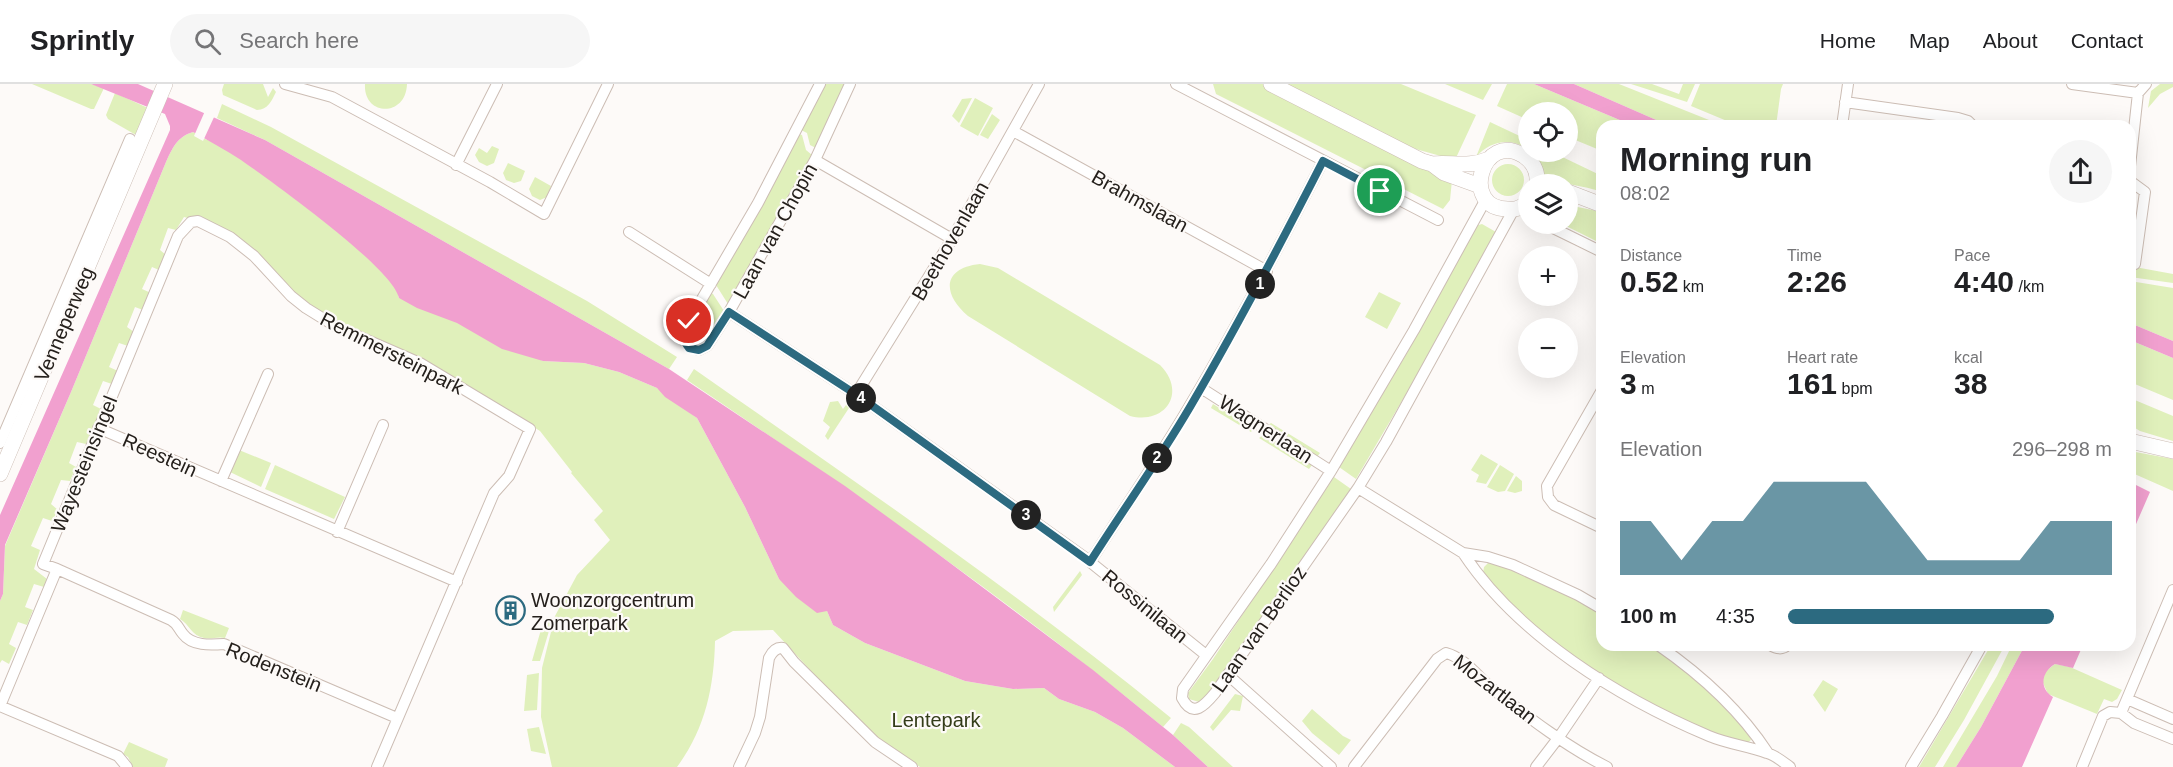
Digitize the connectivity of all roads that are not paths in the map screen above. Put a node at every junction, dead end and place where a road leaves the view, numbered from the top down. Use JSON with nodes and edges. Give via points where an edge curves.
{"nodes":[{"id":1,"x":165,"y":84,"type":"edge"},
{"id":2,"x":285,"y":84,"type":"edge"},
{"id":3,"x":497,"y":84,"type":"edge"},
{"id":4,"x":608,"y":84,"type":"edge"},
{"id":5,"x":820,"y":84,"type":"edge"},
{"id":6,"x":850,"y":84,"type":"edge"},
{"id":7,"x":1039,"y":84,"type":"edge"},
{"id":8,"x":1176,"y":84,"type":"edge"},
{"id":9,"x":1271,"y":84,"type":"edge"},
{"id":10,"x":1848,"y":84,"type":"edge"},
{"id":11,"x":2072,"y":84,"type":"edge"},
{"id":12,"x":2146,"y":84,"type":"edge"},
{"id":13,"x":1198,"y":89,"type":"edge"},
{"id":14,"x":2138,"y":93,"type":"junction"},
{"id":15,"x":1845,"y":102,"type":"junction"},
{"id":16,"x":1843,"y":120,"type":"edge"},
{"id":17,"x":1966,"y":120,"type":"edge"},
{"id":18,"x":2135,"y":120,"type":"edge"},
{"id":19,"x":1013,"y":131,"type":"junction"},
{"id":20,"x":130,"y":139,"type":"dead end"},
{"id":21,"x":1489,"y":159,"type":"junction"},
{"id":22,"x":815,"y":160,"type":"junction"},
{"id":23,"x":1323,"y":161,"type":"junction"},
{"id":24,"x":1432,"y":164,"type":"junction"},
{"id":25,"x":456,"y":165,"type":"junction"},
{"id":26,"x":123,"y":171,"type":"junction"},
{"id":27,"x":1538,"y":174,"type":"edge"},
{"id":28,"x":2136,"y":185,"type":"edge"},
{"id":29,"x":1483,"y":192,"type":"junction"},
{"id":30,"x":1578,"y":196,"type":"edge"},
{"id":31,"x":1578,"y":201,"type":"edge"},
{"id":32,"x":1596,"y":203,"type":"edge"},
{"id":33,"x":1596,"y":204,"type":"edge"},
{"id":34,"x":1518,"y":207,"type":"edge"},
{"id":35,"x":1514,"y":210,"type":"junction"},
{"id":36,"x":195,"y":220,"type":"joint"},
{"id":37,"x":1438,"y":220,"type":"dead end"},
{"id":38,"x":629,"y":232,"type":"dead end"},
{"id":39,"x":1565,"y":234,"type":"edge"},
{"id":40,"x":952,"y":239,"type":"junction"},
{"id":41,"x":1596,"y":249,"type":"edge"},
{"id":42,"x":2136,"y":257,"type":"edge"},
{"id":43,"x":1267,"y":271,"type":"junction"},
{"id":44,"x":711,"y":284,"type":"junction"},
{"id":45,"x":729,"y":312,"type":"junction"},
{"id":46,"x":268,"y":374,"type":"dead end"},
{"id":47,"x":1201,"y":387,"type":"junction"},
{"id":48,"x":856,"y":394,"type":"junction"},
{"id":49,"x":1596,"y":400,"type":"edge"},
{"id":50,"x":383,"y":425,"type":"dead end"},
{"id":51,"x":98,"y":428,"type":"junction"},
{"id":52,"x":2136,"y":442,"type":"edge"},
{"id":53,"x":0,"y":443,"type":"edge"},
{"id":54,"x":2173,"y":450,"type":"edge"},
{"id":55,"x":1331,"y":471,"type":"junction"},
{"id":56,"x":0,"y":474,"type":"edge"},
{"id":57,"x":221,"y":481,"type":"junction"},
{"id":58,"x":1358,"y":488,"type":"junction"},
{"id":59,"x":1596,"y":525,"type":"edge"},
{"id":60,"x":337,"y":532,"type":"junction"},
{"id":61,"x":1463,"y":553,"type":"junction"},
{"id":62,"x":1090,"y":562,"type":"junction"},
{"id":63,"x":57,"y":569,"type":"junction"},
{"id":64,"x":457,"y":582,"type":"junction"},
{"id":65,"x":2173,"y":590,"type":"edge"},
{"id":66,"x":1596,"y":605,"type":"edge"},
{"id":67,"x":1666,"y":651,"type":"edge"},
{"id":68,"x":1979,"y":651,"type":"edge"},
{"id":69,"x":1206,"y":655,"type":"junction"},
{"id":70,"x":1228,"y":675,"type":"junction"},
{"id":71,"x":1599,"y":678,"type":"junction"},
{"id":72,"x":2127,"y":699,"type":"junction"},
{"id":73,"x":0,"y":706,"type":"edge"},
{"id":74,"x":2121,"y":713,"type":"junction"},
{"id":75,"x":397,"y":718,"type":"junction"},
{"id":76,"x":2173,"y":719,"type":"edge"},
{"id":77,"x":1559,"y":737,"type":"junction"},
{"id":78,"x":2173,"y":739,"type":"edge"},
{"id":79,"x":1768,"y":753,"type":"junction"},
{"id":80,"x":127,"y":767,"type":"edge"},
{"id":81,"x":377,"y":767,"type":"edge"},
{"id":82,"x":739,"y":767,"type":"edge"},
{"id":83,"x":912,"y":767,"type":"edge"},
{"id":84,"x":1331,"y":767,"type":"edge"},
{"id":85,"x":1354,"y":767,"type":"edge"},
{"id":86,"x":1536,"y":767,"type":"edge"},
{"id":87,"x":1607,"y":767,"type":"edge"},
{"id":88,"x":1790,"y":767,"type":"edge"},
{"id":89,"x":1911,"y":767,"type":"edge"},
{"id":90,"x":2082,"y":767,"type":"edge"}],
"edges":[{"from":1,"to":26,"type":"main road","name":"Venneperweg"},
{"from":2,"to":25,"type":"street","via":[[332,97]]},
{"from":3,"to":25,"type":"street"},
{"from":4,"to":25,"type":"street","via":[[544,214]]},
{"from":5,"to":44,"type":"street","name":"Laan van Chopin","via":[[787,151]]},
{"from":6,"to":22,"type":"street","name":"Laan van Chopin"},
{"from":7,"to":19,"type":"street","name":"Beethovenlaan"},
{"from":8,"to":13,"type":"street"},
{"from":9,"to":24,"type":"main road"},
{"from":10,"to":15,"type":"street"},
{"from":11,"to":14,"type":"street"},
{"from":12,"to":14,"type":"street"},
{"from":13,"to":23,"type":"street"},
{"from":14,"to":18,"type":"street"},
{"from":15,"to":16,"type":"street"},
{"from":15,"to":17,"type":"street"},
{"from":19,"to":40,"type":"street","name":"Beethovenlaan"},
{"from":19,"to":43,"type":"street","name":"Brahmslaan"},
{"from":20,"to":26,"type":"street","name":"Venneperweg"},
{"from":21,"to":24,"type":"main road","via":[[1476,164]]},
{"from":21,"to":27,"type":"main road","via":[[1508,151],[1519,153]]},
{"from":21,"to":29,"type":"main road","via":[[1480,176]]},
{"from":22,"to":40,"type":"street"},
{"from":22,"to":45,"type":"street","name":"Laan van Chopin"},
{"from":23,"to":37,"type":"street"},
{"from":23,"to":43,"type":"street","name":"Wagnerlaan"},
{"from":24,"to":29,"type":"main road"},
{"from":26,"to":53,"type":"street","name":"Venneperweg"},
{"from":26,"to":56,"type":"main road","name":"Venneperweg"},
{"from":28,"to":42,"type":"street","via":[[2145,192]]},
{"from":29,"to":35,"type":"main road","via":[[1493,206]]},
{"from":29,"to":55,"type":"street","name":"Laan van Berlioz","via":[[1414,330]]},
{"from":30,"to":32,"type":"main road"},
{"from":31,"to":33,"type":"main road"},
{"from":34,"to":35,"type":"main road"},
{"from":35,"to":58,"type":"street","name":"Laan van Berlioz"},
{"from":36,"to":51,"type":"street","name":"Wayesteinsingel","via":[[178,236]]},
{"from":36,"to":64,"type":"street","name":"Remmersteinpark","via":[[230,237],[254,256],[306,308],[335,326],[420,363],[530,429],[509,476],[494,493]]},
{"from":38,"to":44,"type":"street"},
{"from":39,"to":41,"type":"street"},
{"from":40,"to":48,"type":"street","name":"Beethovenlaan"},
{"from":43,"to":47,"type":"street","name":"Wagnerlaan"},
{"from":44,"to":45,"type":"street","name":"Laan van Chopin","via":[[682,334],[685,343],[694,350],[707,346]]},
{"from":45,"to":48,"type":"street","name":"Rossinilaan"},
{"from":46,"to":57,"type":"street","name":"Reestein"},
{"from":47,"to":55,"type":"street","name":"Wagnerlaan"},
{"from":47,"to":62,"type":"street","name":"Wagnerlaan"},
{"from":48,"to":62,"type":"street","name":"Rossinilaan"},
{"from":49,"to":59,"type":"street","via":[[1547,486],[1554,505]]},
{"from":50,"to":60,"type":"street"},
{"from":51,"to":57,"type":"street","name":"Reestein"},
{"from":51,"to":63,"type":"street","name":"Wayesteinsingel","via":[[43,564]]},
{"from":52,"to":54,"type":"main road"},
{"from":55,"to":69,"type":"street","name":"Laan van Berlioz"},
{"from":57,"to":60,"type":"street","name":"Reestein"},
{"from":58,"to":61,"type":"street"},
{"from":58,"to":70,"type":"street","name":"Laan van Berlioz"},
{"from":60,"to":64,"type":"street","name":"Reestein"},
{"from":61,"to":66,"type":"street","via":[[1513,565]]},
{"from":61,"to":71,"type":"street","via":[[1500,601]]},
{"from":62,"to":69,"type":"street","name":"Rossinilaan"},
{"from":63,"to":73,"type":"street"},
{"from":63,"to":75,"type":"street","name":"Rodenstein","via":[[171,620],[197,643],[224,644]]},
{"from":64,"to":75,"type":"street","name":"Remmersteinpark"},
{"from":65,"to":72,"type":"street"},
{"from":67,"to":79,"type":"street","via":[[1726,703]]},
{"from":68,"to":89,"type":"street"},
{"from":69,"to":70,"type":"street","name":"Laan van Berlioz","via":[[1182,691],[1187,705],[1203,707]]},
{"from":70,"to":84,"type":"street"},
{"from":71,"to":77,"type":"street"},
{"from":71,"to":79,"type":"street","via":[[1710,737]]},
{"from":72,"to":74,"type":"street"},
{"from":72,"to":76,"type":"street"},
{"from":73,"to":80,"type":"street","via":[[118,756]]},
{"from":74,"to":78,"type":"street","via":[[2134,723]]},
{"from":74,"to":90,"type":"street","via":[[2103,716]]},
{"from":75,"to":81,"type":"street","name":"Remmersteinpark"},
{"from":77,"to":85,"type":"street","name":"Mozartlaan","via":[[1499,694],[1456,656],[1446,653],[1437,659]]},
{"from":77,"to":86,"type":"street"},
{"from":77,"to":87,"type":"street","name":"Mozartlaan"},
{"from":79,"to":88,"type":"street"},
{"from":82,"to":83,"type":"street","via":[[760,717],[768,658],[780,647],[875,742]]}]}
